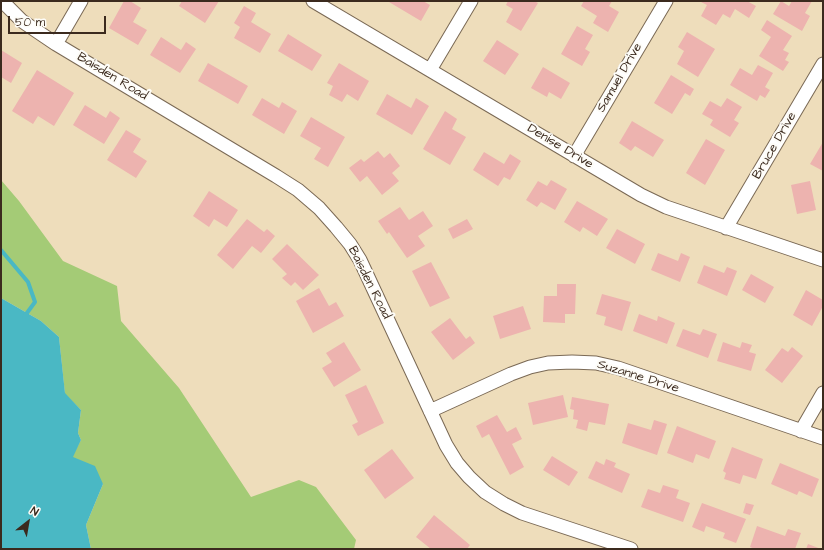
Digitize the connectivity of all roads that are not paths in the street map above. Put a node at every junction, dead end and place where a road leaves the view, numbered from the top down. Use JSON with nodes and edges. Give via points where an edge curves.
{"nodes":[{"id":1,"x":2,"y":1,"type":"edge"},
{"id":2,"x":82,"y":1,"type":"edge"},
{"id":3,"x":313,"y":1,"type":"edge"},
{"id":4,"x":471,"y":1,"type":"edge"},
{"id":5,"x":666,"y":1,"type":"edge"},
{"id":6,"x":56,"y":44,"type":"junction"},
{"id":7,"x":823,"y":64,"type":"edge"},
{"id":8,"x":430,"y":70,"type":"junction"},
{"id":9,"x":574,"y":156,"type":"junction"},
{"id":10,"x":726,"y":228,"type":"junction"},
{"id":11,"x":823,"y":260,"type":"edge"},
{"id":12,"x":823,"y":393,"type":"edge"},
{"id":13,"x":430,"y":411,"type":"junction"},
{"id":14,"x":801,"y":431,"type":"junction"},
{"id":15,"x":823,"y":438,"type":"edge"},
{"id":16,"x":631,"y":549,"type":"edge"}],
"edges":[{"from":1,"to":6,"type":"street","name":"Baisden Road","via":[[22,21]]},
{"from":2,"to":6,"type":"street"},
{"from":3,"to":8,"type":"street","name":"Denise Drive"},
{"from":4,"to":8,"type":"street"},
{"from":5,"to":9,"type":"street","name":"Samuel Drive"},
{"from":6,"to":13,"type":"street","name":"Baisden Road","via":[[276,176],[319,208],[350,244],[360,260]]},
{"from":7,"to":10,"type":"street","name":"Bruce Drive"},
{"from":8,"to":9,"type":"street","name":"Denise Drive"},
{"from":9,"to":10,"type":"street","name":"Denise Drive","via":[[666,207]]},
{"from":10,"to":11,"type":"street","name":"Denise Drive"},
{"from":12,"to":14,"type":"street"},
{"from":13,"to":14,"type":"street","name":"Suzanne Drive","via":[[530,367],[548,363],[580,362],[618,368]]},
{"from":13,"to":16,"type":"street","name":"Baisden Road","via":[[457,463],[485,492],[522,512]]},
{"from":14,"to":15,"type":"street","name":"Suzanne Drive"}]}
